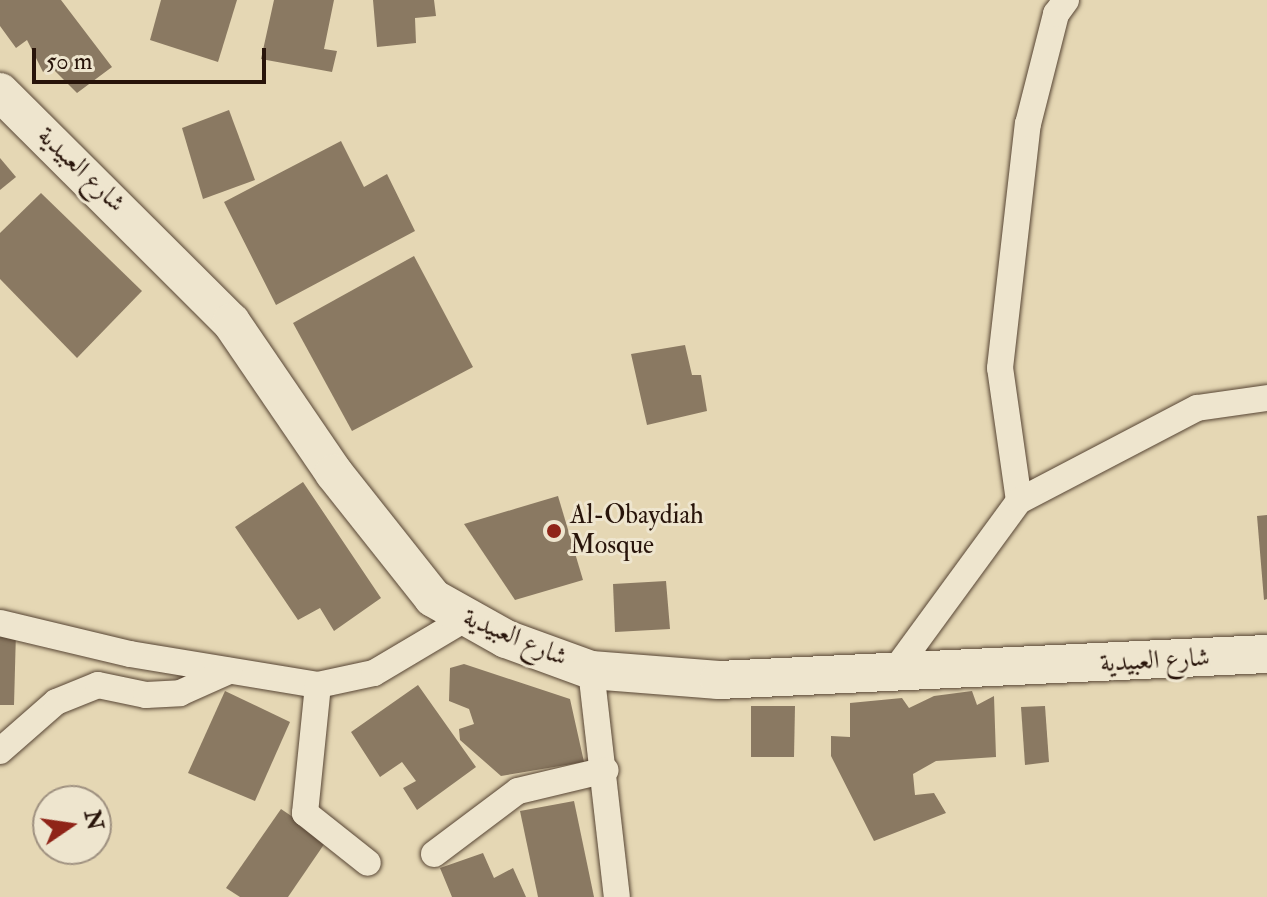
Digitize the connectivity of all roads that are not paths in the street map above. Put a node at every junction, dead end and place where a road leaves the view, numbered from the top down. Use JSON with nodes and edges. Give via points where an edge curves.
{"nodes":[{"id":1,"x":1059,"y":5,"type":"edge"},
{"id":2,"x":0,"y":92,"type":"edge"},
{"id":3,"x":1267,"y":398,"type":"edge"},
{"id":4,"x":1019,"y":501,"type":"junction"},
{"id":5,"x":465,"y":619,"type":"junction"},
{"id":6,"x":0,"y":623,"type":"edge"},
{"id":7,"x":1267,"y":654,"type":"edge"},
{"id":8,"x":591,"y":670,"type":"junction"},
{"id":9,"x":229,"y":671,"type":"junction"},
{"id":10,"x":893,"y":673,"type":"junction"},
{"id":11,"x":318,"y":685,"type":"junction"},
{"id":12,"x":0,"y":751,"type":"edge"},
{"id":13,"x":606,"y":770,"type":"junction"},
{"id":14,"x":434,"y":854,"type":"dead end"},
{"id":15,"x":368,"y":863,"type":"dead end"},
{"id":16,"x":617,"y":897,"type":"edge"}],
"edges":[{"from":1,"to":4,"type":"street","via":[[1028,124],[1000,368]]},
{"from":2,"to":5,"type":"main road","name":"شارع العبيدية","via":[[231,322],[396,558],[433,598]]},
{"from":3,"to":4,"type":"street","via":[[1197,408]]},
{"from":4,"to":10,"type":"street"},
{"from":5,"to":8,"type":"main road","name":"شارع العبيدية"},
{"from":5,"to":11,"type":"street","via":[[374,673]]},
{"from":6,"to":9,"type":"street"},
{"from":7,"to":10,"type":"main road","name":"شارع العبيدية"},
{"from":8,"to":10,"type":"main road","name":"شارع العبيدية","via":[[719,680]]},
{"from":8,"to":13,"type":"street"},
{"from":9,"to":11,"type":"street"},
{"from":9,"to":12,"type":"street","via":[[180,693],[146,695],[98,685],[56,702]]},
{"from":11,"to":15,"type":"street","via":[[305,813]]},
{"from":13,"to":14,"type":"street","via":[[518,791]]},
{"from":13,"to":16,"type":"street"}]}
